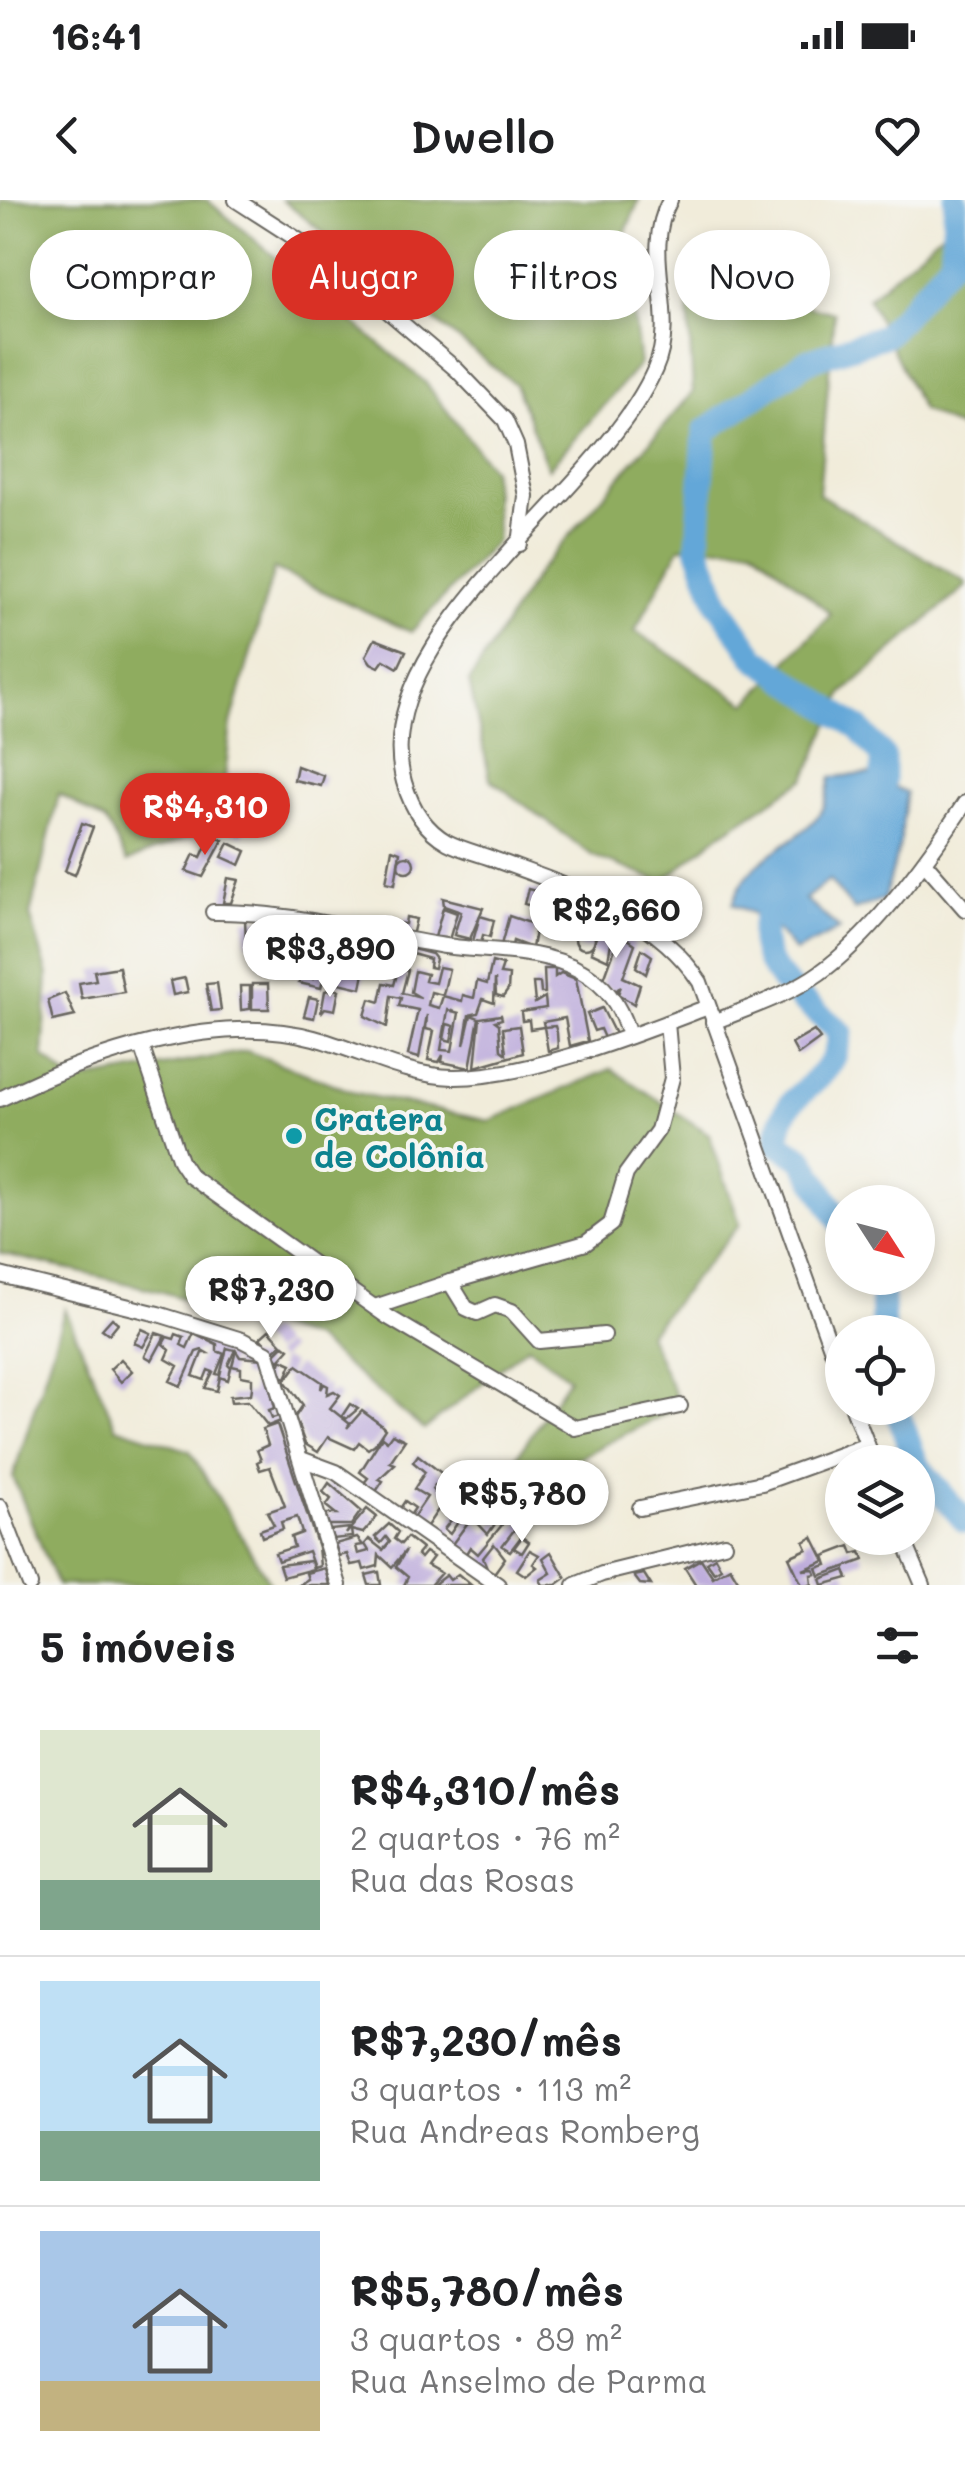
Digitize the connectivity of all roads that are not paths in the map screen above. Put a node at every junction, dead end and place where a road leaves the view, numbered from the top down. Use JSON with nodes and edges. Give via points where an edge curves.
{"nodes":[{"id":1,"x":236,"y":200,"type":"edge"},
{"id":2,"x":670,"y":200,"type":"edge"},
{"id":3,"x":520,"y":544,"type":"junction"},
{"id":4,"x":965,"y":804,"type":"edge"},
{"id":5,"x":924,"y":862,"type":"junction"},
{"id":6,"x":965,"y":909,"type":"edge"},
{"id":7,"x":213,"y":912,"type":"dead end"},
{"id":8,"x":710,"y":1014,"type":"junction"},
{"id":9,"x":667,"y":1023,"type":"junction"},
{"id":10,"x":629,"y":1036,"type":"junction"},
{"id":11,"x":142,"y":1048,"type":"junction"},
{"id":12,"x":0,"y":1099,"type":"edge"},
{"id":13,"x":0,"y":1275,"type":"edge"},
{"id":14,"x":450,"y":1282,"type":"junction"},
{"id":15,"x":375,"y":1307,"type":"junction"},
{"id":16,"x":825,"y":1331,"type":"edge"},
{"id":17,"x":604,"y":1336,"type":"dead end"},
{"id":18,"x":680,"y":1406,"type":"dead end"},
{"id":19,"x":860,"y":1425,"type":"edge"},
{"id":20,"x":867,"y":1444,"type":"joint"},
{"id":21,"x":301,"y":1459,"type":"junction"},
{"id":22,"x":0,"y":1507,"type":"edge"},
{"id":23,"x":640,"y":1508,"type":"dead end"},
{"id":24,"x":724,"y":1544,"type":"dead end"},
{"id":25,"x":910,"y":1555,"type":"edge"},
{"id":26,"x":30,"y":1585,"type":"edge"},
{"id":27,"x":339,"y":1585,"type":"edge"},
{"id":28,"x":498,"y":1585,"type":"edge"},
{"id":29,"x":575,"y":1585,"type":"edge"},
{"id":30,"x":923,"y":1585,"type":"edge"}],
"edges":[{"from":1,"to":3,"type":"street","via":[[324,256],[458,370],[505,420],[526,496]]},
{"from":2,"to":3,"type":"street","via":[[656,231],[665,316],[656,367],[604,448]]},
{"from":3,"to":8,"type":"street","via":[[445,628],[404,704],[400,766],[410,802],[446,842],[622,910],[650,929],[686,962]]},
{"from":4,"to":5,"type":"street"},
{"from":5,"to":6,"type":"street"},
{"from":5,"to":8,"type":"street","via":[[848,948],[806,981]]},
{"from":7,"to":10,"type":"street","via":[[278,913],[442,946],[552,959],[600,984],[622,1011]]},
{"from":8,"to":9,"type":"street"},
{"from":8,"to":16,"type":"street"},
{"from":9,"to":10,"type":"street"},
{"from":9,"to":14,"type":"street","via":[[672,1078],[658,1130],[626,1174],[610,1224],[586,1243]]},
{"from":10,"to":11,"type":"street","via":[[459,1077],[256,1028]]},
{"from":11,"to":12,"type":"street","via":[[60,1071]]},
{"from":11,"to":15,"type":"street","via":[[190,1176]]},
{"from":13,"to":21,"type":"street","via":[[96,1296],[267,1353]]},
{"from":14,"to":15,"type":"street"},
{"from":14,"to":17,"type":"street","via":[[466,1308],[512,1311],[539,1341]]},
{"from":15,"to":18,"type":"street","via":[[575,1428]]},
{"from":19,"to":20,"type":"street"},
{"from":20,"to":23,"type":"street","via":[[762,1483]]},
{"from":21,"to":27,"type":"street"},
{"from":21,"to":28,"type":"street","via":[[336,1472]]},
{"from":22,"to":26,"type":"street"},
{"from":24,"to":29,"type":"street"},
{"from":25,"to":30,"type":"street"}]}
